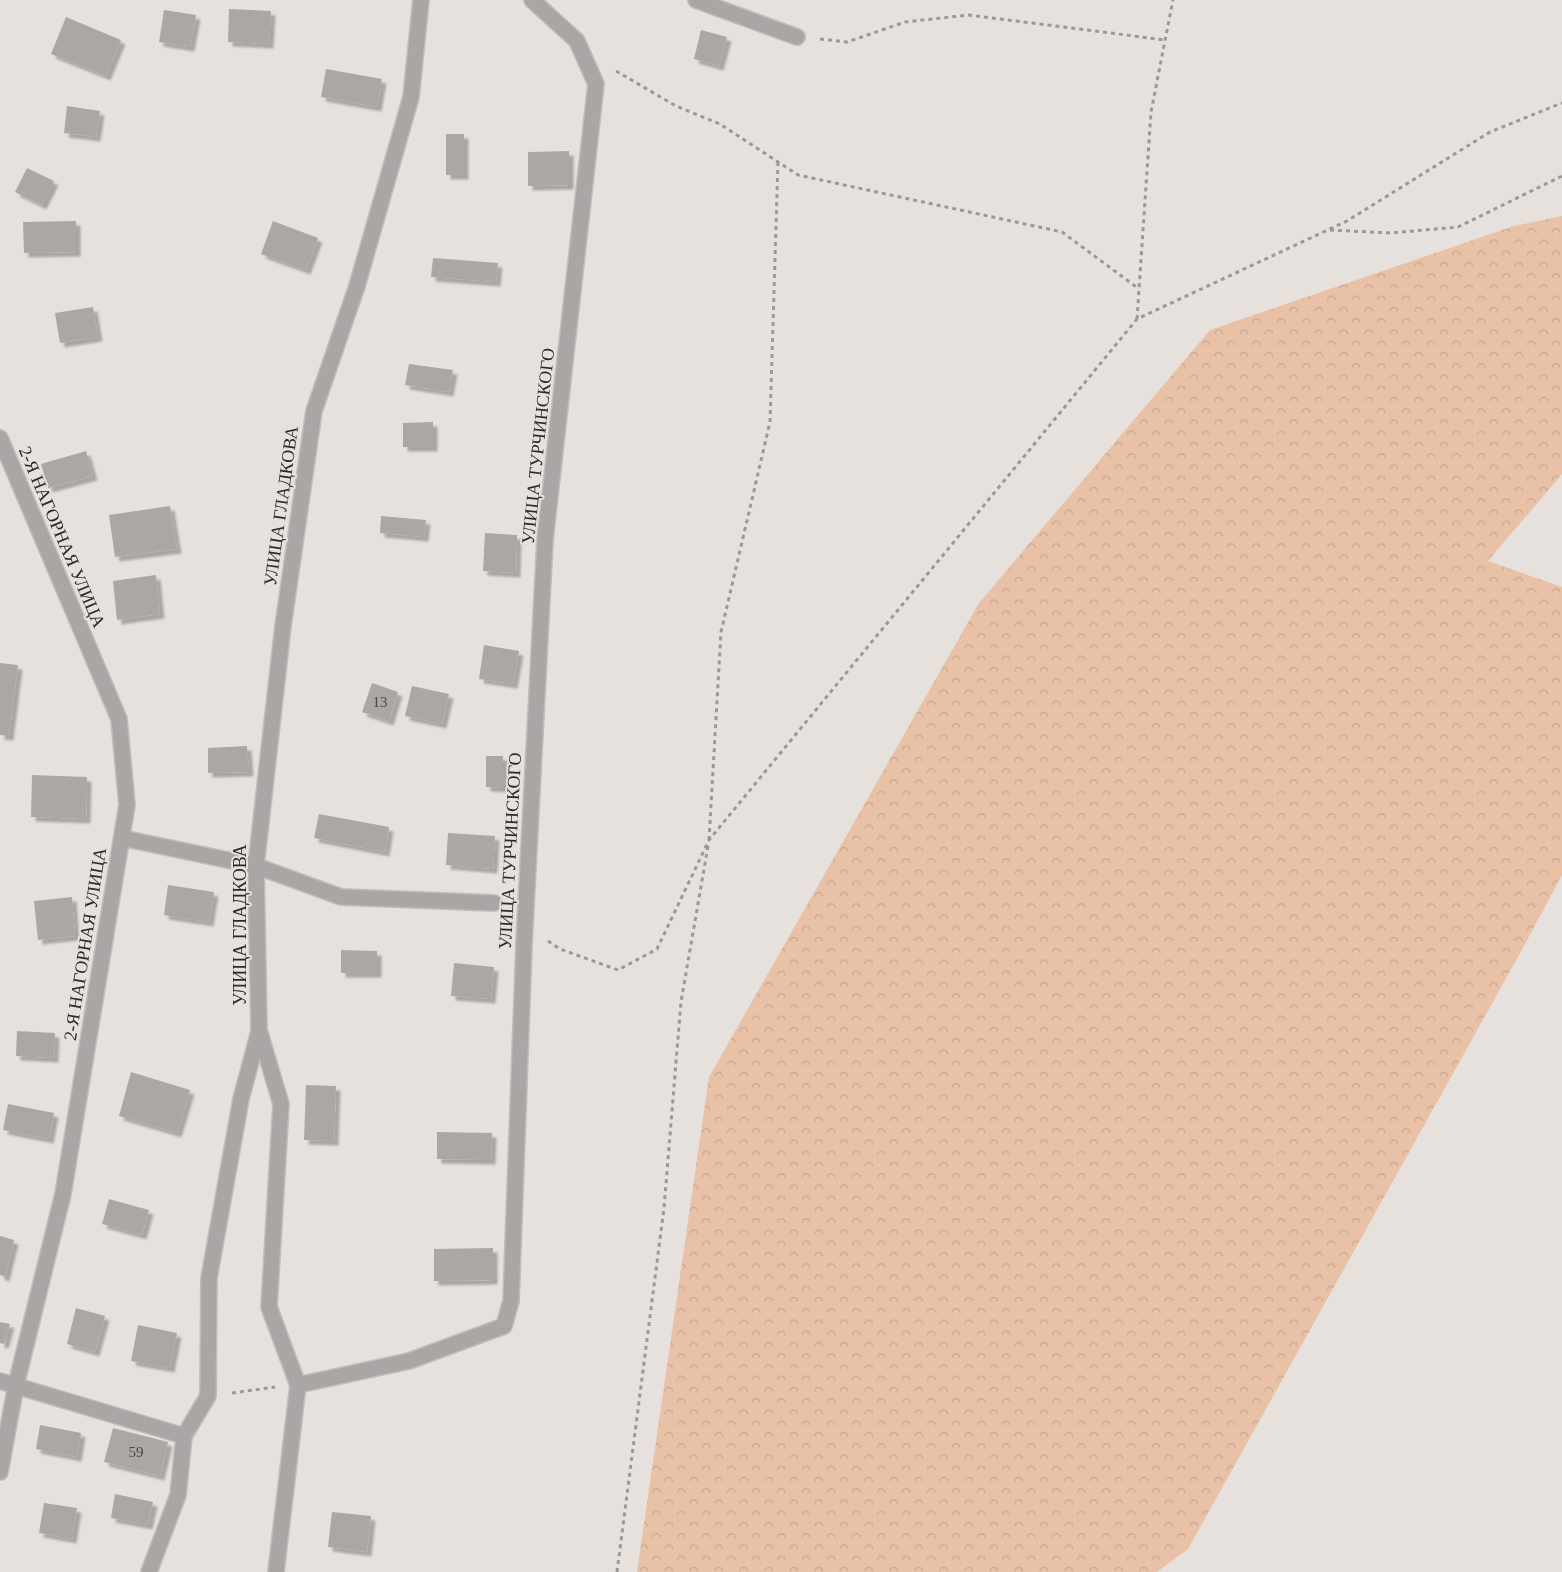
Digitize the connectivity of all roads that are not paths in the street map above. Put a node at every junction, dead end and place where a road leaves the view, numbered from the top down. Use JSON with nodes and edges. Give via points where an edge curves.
{"nodes":[{"id":1,"x":421,"y":0,"type":"edge"},
{"id":2,"x":532,"y":0,"type":"edge"},
{"id":3,"x":696,"y":0,"type":"edge"},
{"id":4,"x":797,"y":37,"type":"road end"},
{"id":5,"x":0,"y":438,"type":"edge"},
{"id":6,"x":122,"y":838,"type":"junction"},
{"id":7,"x":256,"y":866,"type":"junction"},
{"id":8,"x":494,"y":903,"type":"dead end"},
{"id":9,"x":259,"y":1030,"type":"junction"},
{"id":10,"x":0,"y":1381,"type":"edge"},
{"id":11,"x":298,"y":1384,"type":"junction"},
{"id":12,"x":16,"y":1385,"type":"junction"},
{"id":13,"x":184,"y":1436,"type":"junction"},
{"id":14,"x":0,"y":1472,"type":"edge"},
{"id":15,"x":149,"y":1572,"type":"edge"},
{"id":16,"x":276,"y":1572,"type":"edge"}],
"edges":[{"from":1,"to":7,"type":"street","name":"УЛИЦА ГЛАДКОВА","via":[[411,97],[357,286],[314,411],[283,626]]},
{"from":2,"to":11,"type":"street","name":"УЛИЦА ТУРЧИНСКОГО","via":[[577,41],[596,84],[545,540],[525,924],[512,1301],[504,1326],[409,1361]]},
{"from":3,"to":4,"type":"street"},
{"from":5,"to":6,"type":"street","name":"2-Я НАГОРНАЯ УЛИЦА","via":[[119,719],[127,805]]},
{"from":6,"to":7,"type":"street"},
{"from":6,"to":12,"type":"street","name":"2-Я НАГОРНАЯ УЛИЦА","via":[[63,1194]]},
{"from":7,"to":8,"type":"street","via":[[341,897]]},
{"from":7,"to":9,"type":"street","name":"УЛИЦА ГЛАДКОВА"},
{"from":9,"to":11,"type":"street","name":"УЛИЦА ГЛАДКОВА","via":[[281,1104],[269,1307]]},
{"from":9,"to":13,"type":"street","name":"УЛИЦА ГЛАДКОВА","via":[[241,1099],[209,1278],[208,1396]]},
{"from":10,"to":12,"type":"street"},
{"from":11,"to":16,"type":"street"},
{"from":12,"to":13,"type":"street"},
{"from":12,"to":14,"type":"street","name":"2-Я НАГОРНАЯ УЛИЦА"},
{"from":13,"to":15,"type":"street","via":[[178,1495]]}]}
